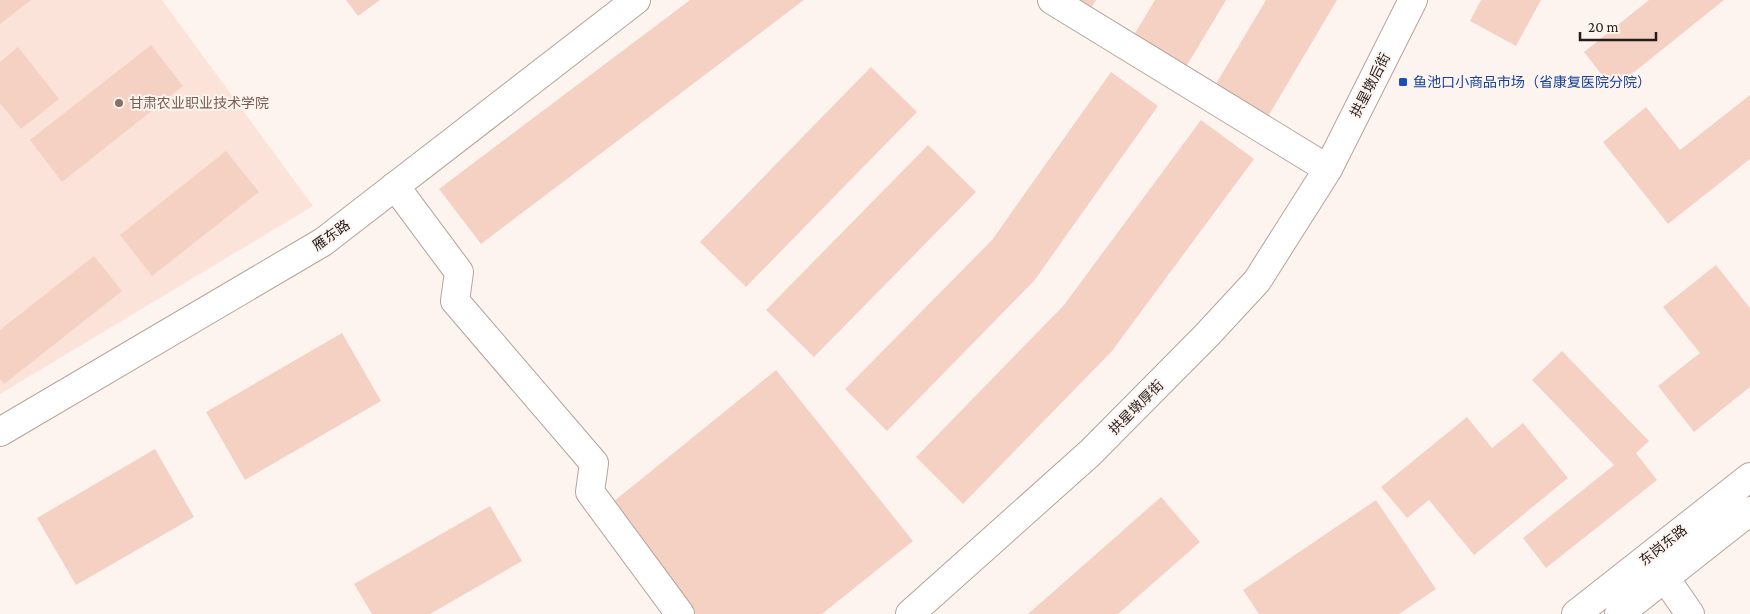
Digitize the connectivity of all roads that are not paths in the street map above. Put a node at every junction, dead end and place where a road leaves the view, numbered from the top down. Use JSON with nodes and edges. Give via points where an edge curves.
{"nodes":[{"id":1,"x":636,"y":0,"type":"edge"},
{"id":2,"x":1052,"y":0,"type":"edge"},
{"id":3,"x":1412,"y":0,"type":"edge"},
{"id":4,"x":1328,"y":169,"type":"junction"},
{"id":5,"x":395,"y":186,"type":"junction"},
{"id":6,"x":0,"y":432,"type":"edge"},
{"id":7,"x":1750,"y":477,"type":"edge"},
{"id":8,"x":1750,"y":511,"type":"edge"},
{"id":9,"x":1665,"y":578,"type":"junction"},
{"id":10,"x":680,"y":614,"type":"edge"},
{"id":11,"x":910,"y":614,"type":"edge"},
{"id":12,"x":1576,"y":614,"type":"edge"},
{"id":13,"x":1619,"y":614,"type":"edge"},
{"id":14,"x":1690,"y":614,"type":"edge"}],
"edges":[{"from":1,"to":5,"type":"street","name":"雁东路"},
{"from":2,"to":4,"type":"street"},
{"from":3,"to":4,"type":"street","name":"拱星墩后街"},
{"from":4,"to":11,"type":"street","name":"拱星墩厚街","via":[[1257,281],[1206,336],[1090,453]]},
{"from":5,"to":6,"type":"street","name":"雁东路","via":[[323,242]]},
{"from":5,"to":10,"type":"street","via":[[459,272],[455,301],[594,463],[590,492]]},
{"from":7,"to":12,"type":"street","name":"东岗东路"},
{"from":8,"to":9,"type":"street","name":"东岗东路"},
{"from":9,"to":13,"type":"street","name":"东岗东路"},
{"from":9,"to":14,"type":"street"}]}
